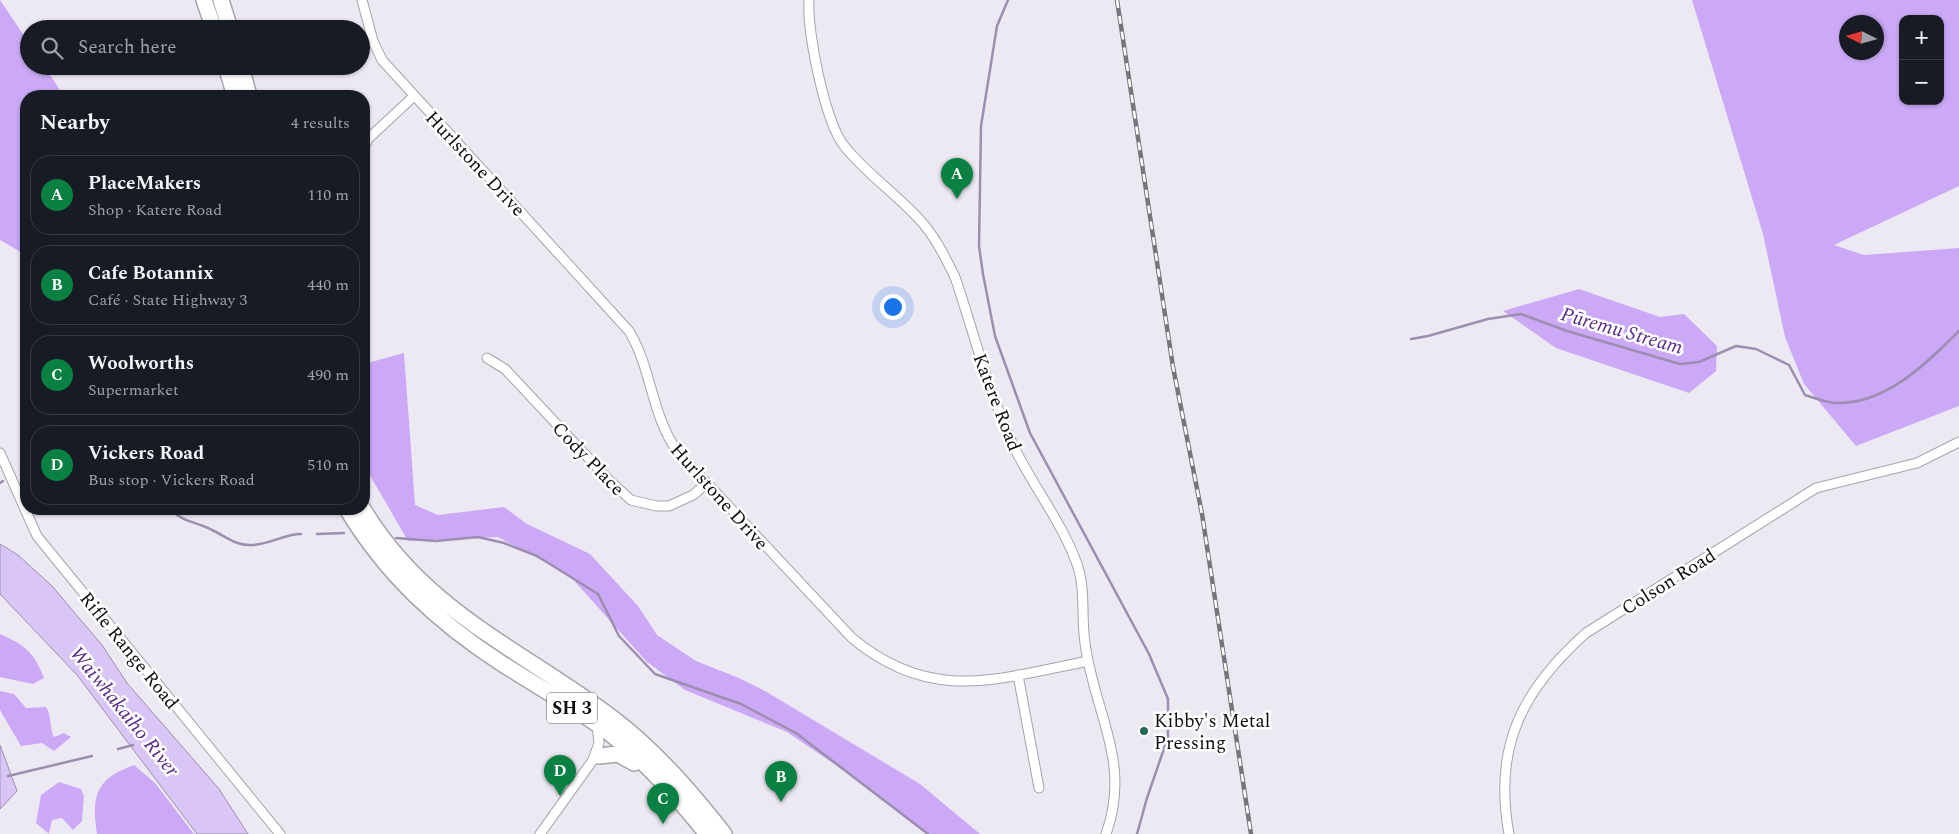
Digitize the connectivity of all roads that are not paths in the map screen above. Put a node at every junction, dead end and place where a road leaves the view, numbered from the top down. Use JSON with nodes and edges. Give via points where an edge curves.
{"nodes":[{"id":1,"x":221,"y":0,"type":"edge"},
{"id":2,"x":362,"y":0,"type":"edge"},
{"id":3,"x":810,"y":0,"type":"edge"},
{"id":4,"x":206,"y":3,"type":"edge"},
{"id":5,"x":211,"y":20,"type":"edge"},
{"id":6,"x":227,"y":20,"type":"edge"},
{"id":7,"x":368,"y":20,"type":"edge"},
{"id":8,"x":370,"y":27,"type":"edge"},
{"id":9,"x":228,"y":75,"type":"edge"},
{"id":10,"x":243,"y":75,"type":"edge"},
{"id":11,"x":232,"y":90,"type":"edge"},
{"id":12,"x":247,"y":90,"type":"edge"},
{"id":13,"x":414,"y":96,"type":"junction"},
{"id":14,"x":370,"y":137,"type":"edge"},
{"id":15,"x":487,"y":358,"type":"dead end"},
{"id":16,"x":1959,"y":442,"type":"edge"},
{"id":17,"x":0,"y":453,"type":"edge"},
{"id":18,"x":707,"y":483,"type":"junction"},
{"id":19,"x":20,"y":498,"type":"edge"},
{"id":20,"x":28,"y":515,"type":"edge"},
{"id":21,"x":351,"y":515,"type":"edge"},
{"id":22,"x":367,"y":515,"type":"edge"},
{"id":23,"x":1088,"y":661,"type":"junction"},
{"id":24,"x":1018,"y":674,"type":"junction"},
{"id":25,"x":612,"y":717,"type":"junction"},
{"id":26,"x":597,"y":724,"type":"junction"},
{"id":27,"x":611,"y":734,"type":"junction"},
{"id":28,"x":596,"y":758,"type":"junction"},
{"id":29,"x":1039,"y":788,"type":"dead end"},
{"id":30,"x":676,"y":797,"type":"junction"},
{"id":31,"x":280,"y":834,"type":"edge"},
{"id":32,"x":540,"y":834,"type":"edge"},
{"id":33,"x":707,"y":834,"type":"edge"},
{"id":34,"x":724,"y":834,"type":"edge"},
{"id":35,"x":1106,"y":834,"type":"edge"},
{"id":36,"x":1509,"y":834,"type":"edge"}],
"edges":[{"from":1,"to":6,"type":"highway"},
{"from":2,"to":7,"type":"street","name":"Hurlstone Drive"},
{"from":3,"to":23,"type":"street","name":"Katere Road","via":[[813,44],[826,102],[838,136],[859,163],[919,219],[945,256],[955,277],[998,412],[1074,557],[1082,590]]},
{"from":4,"to":5,"type":"highway"},
{"from":8,"to":13,"type":"street","name":"Hurlstone Drive","via":[[382,60]]},
{"from":9,"to":11,"type":"highway"},
{"from":10,"to":12,"type":"highway"},
{"from":13,"to":14,"type":"street"},
{"from":13,"to":18,"type":"street","name":"Hurlstone Drive","via":[[622,322],[636,343],[667,437]]},
{"from":15,"to":18,"type":"street","name":"Cody Place","via":[[505,369],[608,480],[631,500],[669,506]]},
{"from":16,"to":36,"type":"street","name":"Colson Road","via":[[1917,463],[1816,488],[1580,638],[1554,663],[1530,695],[1512,735],[1504,783]]},
{"from":17,"to":19,"type":"street","name":"Rifle Range Road"},
{"from":18,"to":24,"type":"street","name":"Hurlstone Drive","via":[[836,622],[871,654],[912,674],[935,680],[972,681]]},
{"from":20,"to":31,"type":"street","name":"Rifle Range Road","via":[[37,536]]},
{"from":21,"to":26,"type":"highway","number":"SH 3","via":[[384,562],[435,615]]},
{"from":22,"to":25,"type":"highway","number":"SH 3","via":[[399,560],[456,612]]},
{"from":23,"to":24,"type":"street","name":"Hurlstone Drive"},
{"from":23,"to":35,"type":"street","name":"Katere Road","via":[[1116,768],[1114,804]]},
{"from":24,"to":29,"type":"street"},
{"from":25,"to":27,"type":"street"},
{"from":25,"to":34,"type":"highway","number":"SH 3","via":[[676,776]]},
{"from":26,"to":27,"type":"highway","number":"SH 3"},
{"from":26,"to":28,"type":"street"},
{"from":27,"to":28,"type":"street","via":[[610,741]]},
{"from":27,"to":30,"type":"highway","number":"SH 3","via":[[638,756]]},
{"from":28,"to":30,"type":"highway","via":[[612,753],[625,756]]},
{"from":28,"to":32,"type":"street"},
{"from":30,"to":33,"type":"highway","number":"SH 3"}]}
